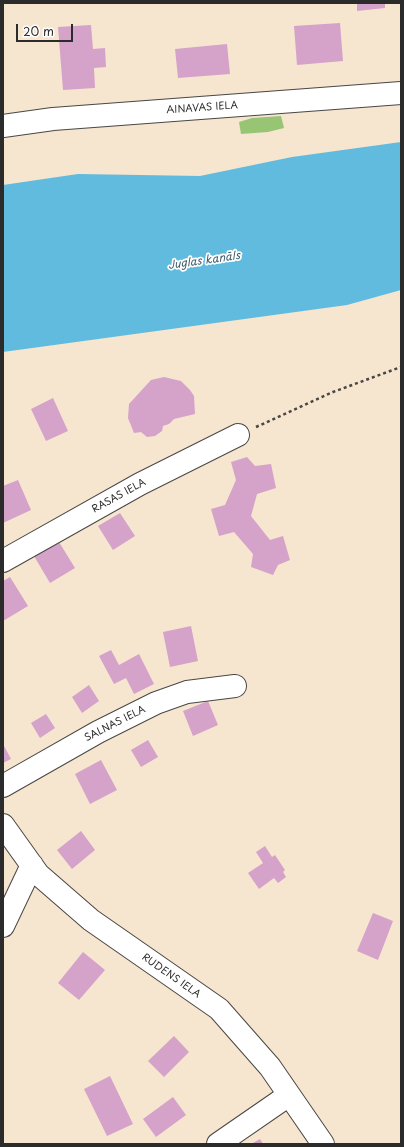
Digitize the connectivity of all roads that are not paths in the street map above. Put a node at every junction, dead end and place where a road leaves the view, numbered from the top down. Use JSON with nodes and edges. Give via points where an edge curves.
{"nodes":[{"id":1,"x":401,"y":93,"type":"edge"},
{"id":2,"x":3,"y":126,"type":"edge"},
{"id":3,"x":238,"y":436,"type":"road end"},
{"id":4,"x":3,"y":561,"type":"edge"},
{"id":5,"x":235,"y":686,"type":"dead end"},
{"id":6,"x":3,"y":786,"type":"edge"},
{"id":7,"x":3,"y":824,"type":"edge"},
{"id":8,"x":32,"y":865,"type":"junction"},
{"id":9,"x":3,"y":926,"type":"edge"},
{"id":10,"x":289,"y":1094,"type":"junction"},
{"id":11,"x":218,"y":1144,"type":"edge"},
{"id":12,"x":322,"y":1144,"type":"edge"}],
"edges":[{"from":1,"to":2,"type":"street","name":"AINAVAS IELA","via":[[53,119]]},
{"from":3,"to":4,"type":"street","name":"RASAS IELA","via":[[140,484]]},
{"from":5,"to":6,"type":"street","name":"SALNAS IELA","via":[[187,692],[156,703],[98,732]]},
{"from":7,"to":8,"type":"street","name":"RUDENS IELA"},
{"from":8,"to":9,"type":"street"},
{"from":8,"to":10,"type":"street","name":"RUDENS IELA","via":[[38,874],[91,920],[219,1009],[270,1067]]},
{"from":10,"to":11,"type":"street"},
{"from":10,"to":12,"type":"street","name":"RUDENS IELA"}]}
